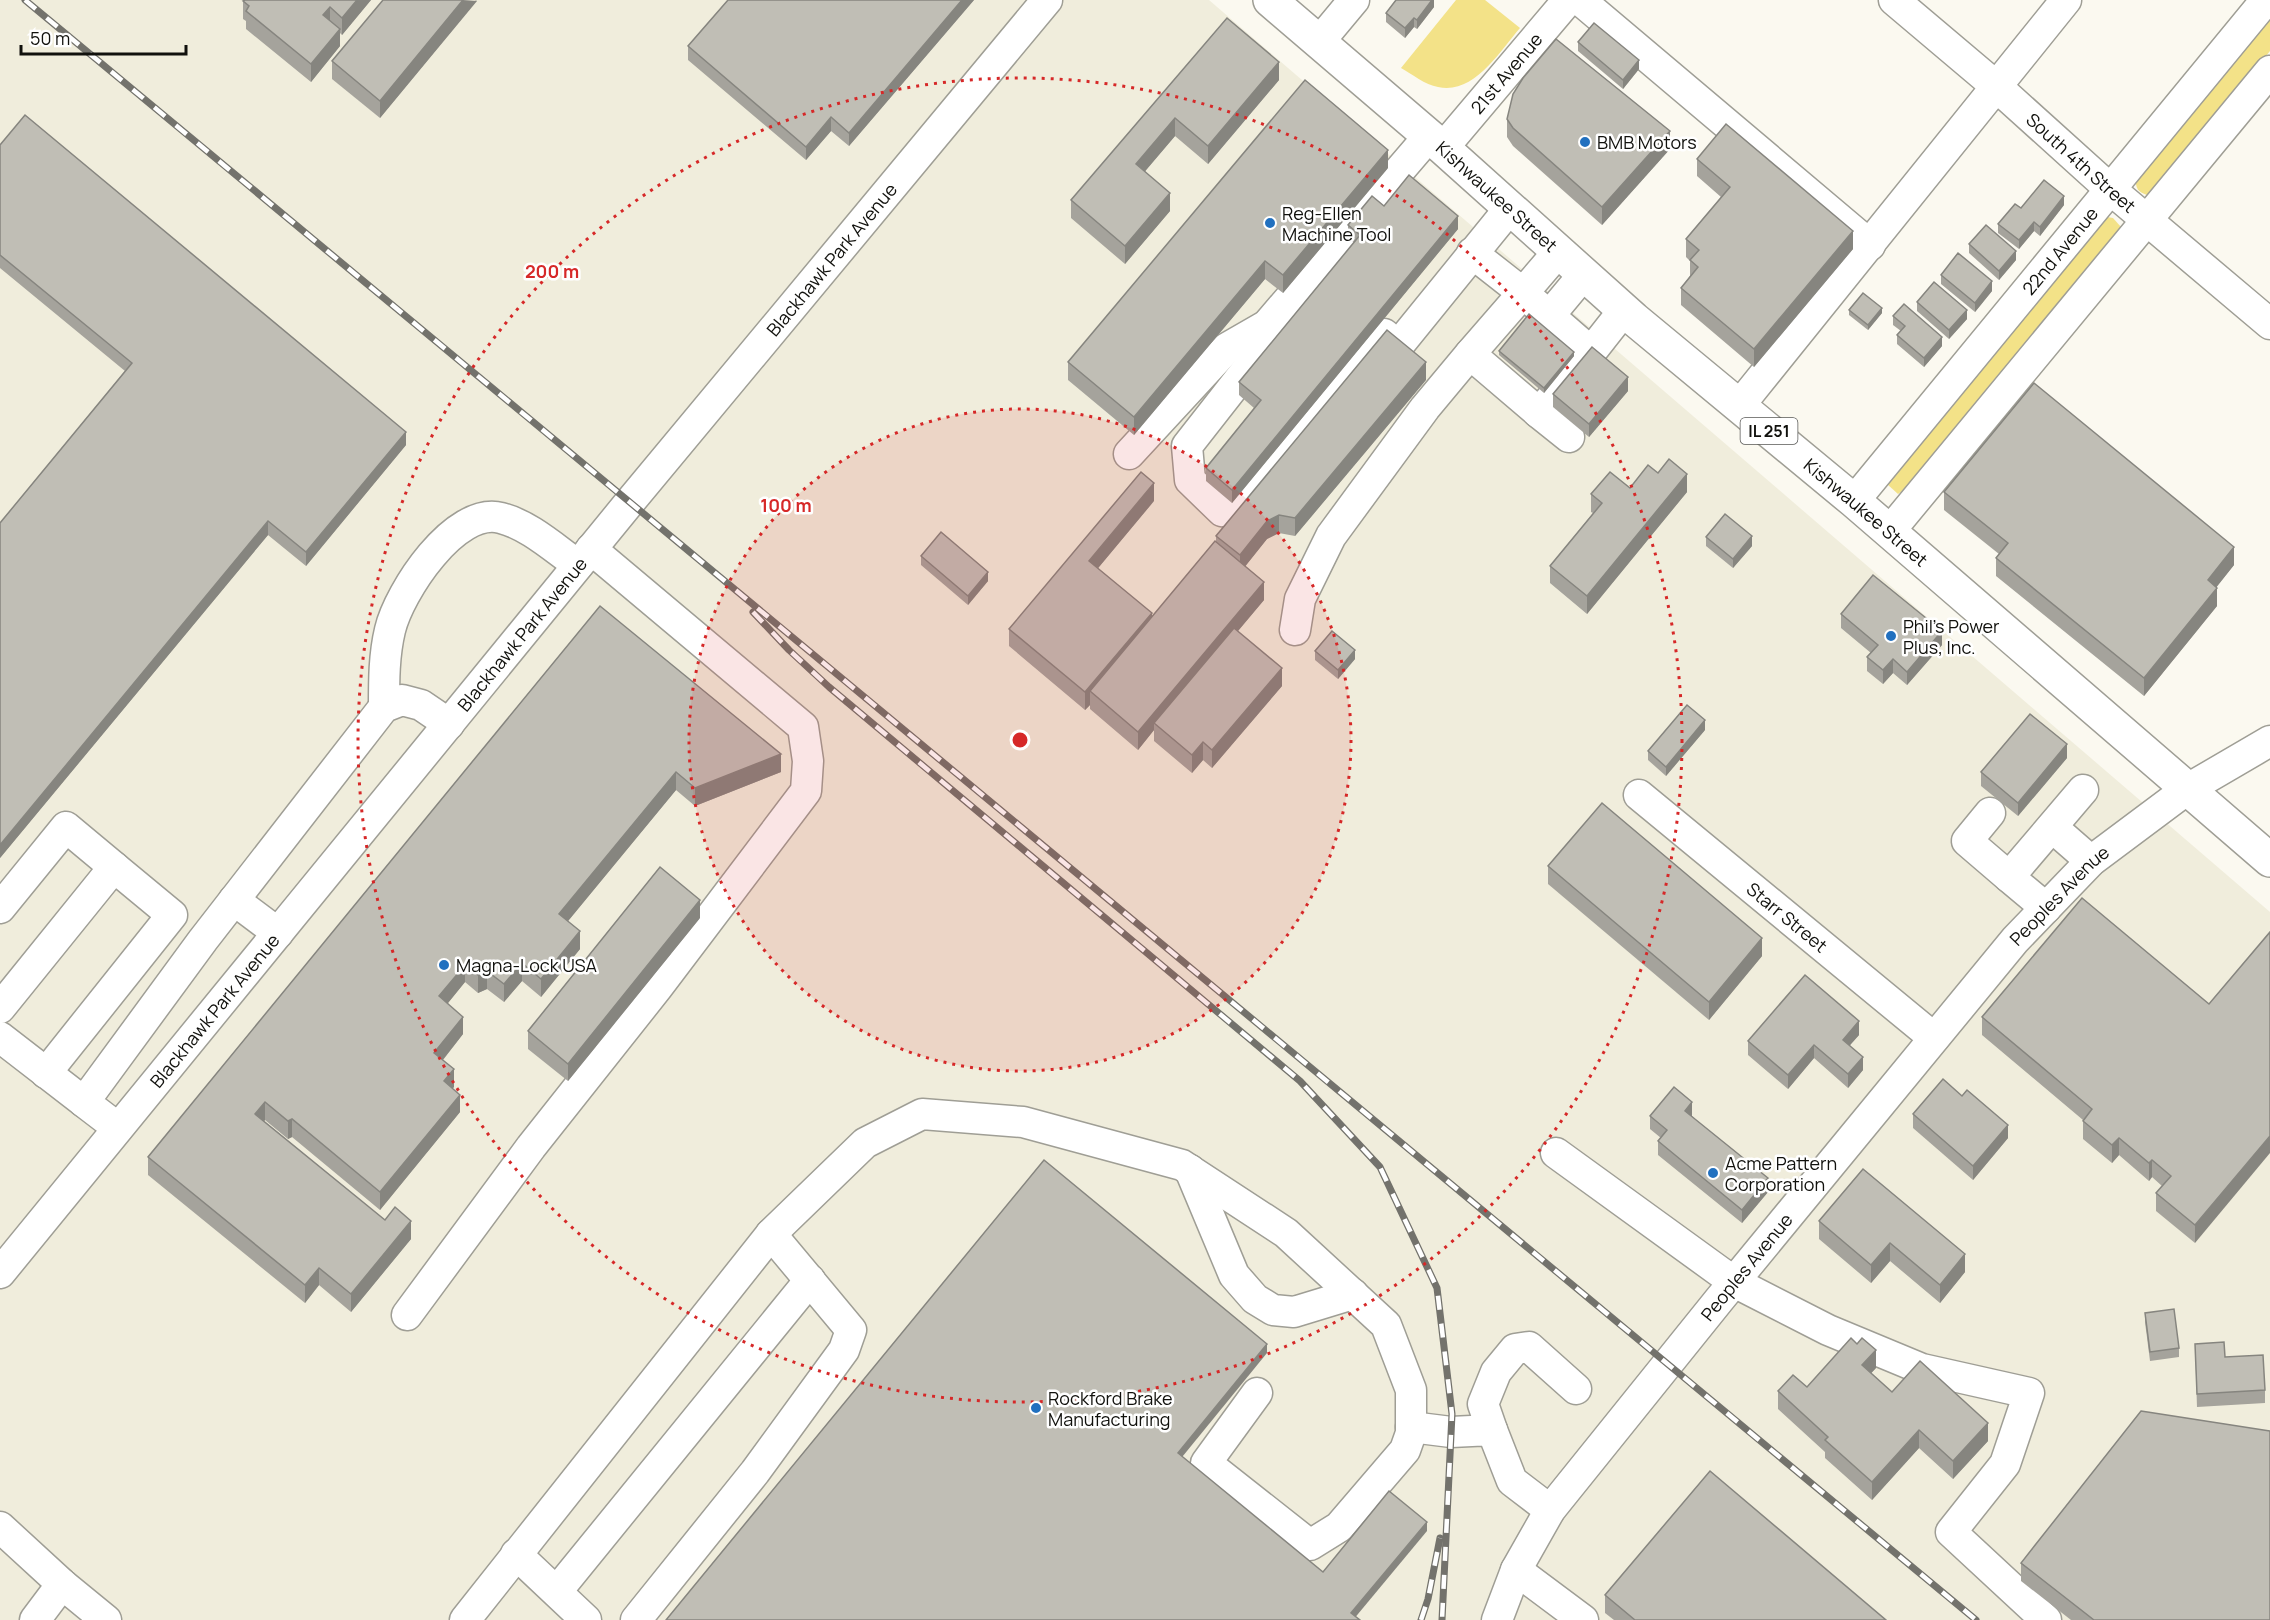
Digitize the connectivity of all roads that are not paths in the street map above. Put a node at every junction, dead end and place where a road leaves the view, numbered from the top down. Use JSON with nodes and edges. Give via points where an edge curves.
{"nodes":[{"id":1,"x":1047,"y":0,"type":"edge"},
{"id":2,"x":1269,"y":0,"type":"edge"},
{"id":3,"x":1354,"y":0,"type":"edge"},
{"id":4,"x":1568,"y":0,"type":"edge"},
{"id":5,"x":1580,"y":0,"type":"edge"},
{"id":6,"x":1894,"y":0,"type":"edge"},
{"id":7,"x":2066,"y":0,"type":"edge"},
{"id":8,"x":2266,"y":0,"type":"edge"},
{"id":9,"x":1319,"y":42,"type":"junction"},
{"id":10,"x":2270,"y":71,"type":"edge"},
{"id":11,"x":1997,"y":87,"type":"junction"},
{"id":12,"x":1436,"y":142,"type":"junction"},
{"id":13,"x":2110,"y":189,"type":"junction"},
{"id":14,"x":1510,"y":208,"type":"junction"},
{"id":15,"x":2147,"y":220,"type":"junction"},
{"id":16,"x":1870,"y":245,"type":"junction"},
{"id":17,"x":1559,"y":252,"type":"junction"},
{"id":18,"x":1472,"y":253,"type":"junction"},
{"id":19,"x":1584,"y":274,"type":"junction"},
{"id":20,"x":1523,"y":293,"type":"junction"},
{"id":21,"x":1624,"y":310,"type":"junction"},
{"id":22,"x":2269,"y":321,"type":"edge"},
{"id":23,"x":1267,"y":325,"type":"junction"},
{"id":24,"x":1556,"y":328,"type":"junction"},
{"id":25,"x":1591,"y":352,"type":"junction"},
{"id":26,"x":1470,"y":354,"type":"junction"},
{"id":27,"x":1739,"y":406,"type":"junction"},
{"id":28,"x":1539,"y":413,"type":"junction"},
{"id":29,"x":1569,"y":437,"type":"dead end"},
{"id":30,"x":1130,"y":454,"type":"dead end"},
{"id":31,"x":1854,"y":501,"type":"junction"},
{"id":32,"x":1889,"y":532,"type":"junction"},
{"id":33,"x":585,"y":557,"type":"junction"},
{"id":34,"x":1295,"y":630,"type":"dead end"},
{"id":35,"x":384,"y":707,"type":"junction"},
{"id":36,"x":449,"y":724,"type":"junction"},
{"id":37,"x":2270,"y":741,"type":"edge"},
{"id":38,"x":2083,"y":789,"type":"dead end"},
{"id":39,"x":2186,"y":790,"type":"junction"},
{"id":40,"x":1639,"y":795,"type":"dead end"},
{"id":41,"x":1990,"y":813,"type":"dead end"},
{"id":42,"x":2052,"y":827,"type":"junction"},
{"id":43,"x":2270,"y":860,"type":"edge"},
{"id":44,"x":2091,"y":861,"type":"junction"},
{"id":45,"x":114,"y":867,"type":"junction"},
{"id":46,"x":2009,"y":877,"type":"junction"},
{"id":47,"x":234,"y":900,"type":"junction"},
{"id":48,"x":0,"y":908,"type":"edge"},
{"id":49,"x":2046,"y":908,"type":"junction"},
{"id":50,"x":172,"y":915,"type":"junction"},
{"id":51,"x":278,"y":933,"type":"junction"},
{"id":52,"x":204,"y":940,"type":"junction"},
{"id":53,"x":0,"y":1008,"type":"edge"},
{"id":54,"x":0,"y":1037,"type":"edge"},
{"id":55,"x":1934,"y":1038,"type":"junction"},
{"id":56,"x":46,"y":1073,"type":"junction"},
{"id":57,"x":84,"y":1102,"type":"junction"},
{"id":58,"x":118,"y":1128,"type":"junction"},
{"id":59,"x":1556,"y":1153,"type":"dead end"},
{"id":60,"x":1190,"y":1170,"type":"junction"},
{"id":61,"x":771,"y":1234,"type":"junction"},
{"id":62,"x":0,"y":1273,"type":"edge"},
{"id":63,"x":810,"y":1280,"type":"junction"},
{"id":64,"x":1734,"y":1282,"type":"junction"},
{"id":65,"x":1353,"y":1294,"type":"junction"},
{"id":66,"x":407,"y":1315,"type":"dead end"},
{"id":67,"x":1576,"y":1389,"type":"dead end"},
{"id":68,"x":1257,"y":1393,"type":"dead end"},
{"id":69,"x":1411,"y":1427,"type":"junction"},
{"id":70,"x":1492,"y":1430,"type":"junction"},
{"id":71,"x":1550,"y":1510,"type":"junction"},
{"id":72,"x":0,"y":1527,"type":"edge"},
{"id":73,"x":516,"y":1554,"type":"junction"},
{"id":74,"x":1516,"y":1570,"type":"junction"},
{"id":75,"x":62,"y":1584,"type":"junction"},
{"id":76,"x":556,"y":1591,"type":"junction"},
{"id":77,"x":36,"y":1620,"type":"edge"},
{"id":78,"x":106,"y":1620,"type":"edge"},
{"id":79,"x":465,"y":1620,"type":"edge"},
{"id":80,"x":586,"y":1620,"type":"edge"},
{"id":81,"x":636,"y":1620,"type":"edge"},
{"id":82,"x":1497,"y":1620,"type":"edge"},
{"id":83,"x":1583,"y":1620,"type":"edge"},
{"id":84,"x":2046,"y":1620,"type":"edge"}],
"edges":[{"from":1,"to":33,"type":"street","name":"Blackhawk Park Avenue"},
{"from":2,"to":9,"type":"main road","name":"Kishwaukee Street","number":"IL 251"},
{"from":3,"to":9,"type":"street"},
{"from":4,"to":12,"type":"street","name":"21st Avenue"},
{"from":5,"to":16,"type":"street"},
{"from":6,"to":11,"type":"street","name":"South 4th Street"},
{"from":7,"to":11,"type":"street"},
{"from":8,"to":13,"type":"street","name":"22nd Avenue"},
{"from":9,"to":12,"type":"main road","name":"Kishwaukee Street","number":"IL 251"},
{"from":10,"to":15,"type":"street"},
{"from":11,"to":13,"type":"street","name":"South 4th Street"},
{"from":11,"to":16,"type":"street"},
{"from":12,"to":14,"type":"main road","name":"Kishwaukee Street","number":"IL 251"},
{"from":12,"to":23,"type":"street","name":"21st Avenue"},
{"from":13,"to":15,"type":"street","name":"South 4th Street"},
{"from":13,"to":31,"type":"street","name":"22nd Avenue"},
{"from":14,"to":17,"type":"main road","name":"Kishwaukee Street","number":"IL 251"},
{"from":14,"to":18,"type":"street"},
{"from":15,"to":22,"type":"street","name":"South 4th Street"},
{"from":15,"to":32,"type":"street"},
{"from":16,"to":27,"type":"street"},
{"from":17,"to":19,"type":"main road","name":"Kishwaukee Street","number":"IL 251"},
{"from":17,"to":20,"type":"street"},
{"from":18,"to":20,"type":"street"},
{"from":18,"to":23,"type":"street","via":[[1398,346],[1384,334],[1238,505],[1222,511],[1190,480],[1187,446],[1263,349]]},
{"from":19,"to":21,"type":"main road","name":"Kishwaukee Street","number":"IL 251"},
{"from":19,"to":24,"type":"street"},
{"from":20,"to":24,"type":"street"},
{"from":20,"to":26,"type":"street"},
{"from":21,"to":25,"type":"street"},
{"from":21,"to":27,"type":"main road","name":"Kishwaukee Street","number":"IL 251"},
{"from":23,"to":30,"type":"street","via":[[1227,348]]},
{"from":24,"to":25,"type":"street"},
{"from":25,"to":28,"type":"street"},
{"from":26,"to":28,"type":"street","via":[[1517,383]]},
{"from":26,"to":34,"type":"street","via":[[1331,536],[1300,599]]},
{"from":27,"to":31,"type":"main road","name":"Kishwaukee Street","number":"IL 251"},
{"from":28,"to":29,"type":"street"},
{"from":31,"to":32,"type":"main road","name":"Kishwaukee Street","number":"IL 251"},
{"from":32,"to":39,"type":"main road","name":"Kishwaukee Street","number":"IL 251"},
{"from":33,"to":35,"type":"street","via":[[499,517],[473,519],[445,540],[412,582],[391,627],[384,664]]},
{"from":33,"to":36,"type":"street","name":"Blackhawk Park Avenue"},
{"from":33,"to":66,"type":"street","via":[[804,727],[806,791],[531,1147]]},
{"from":35,"to":36,"type":"street","via":[[402,700],[421,705]]},
{"from":35,"to":47,"type":"street"},
{"from":36,"to":51,"type":"street","name":"Blackhawk Park Avenue"},
{"from":37,"to":39,"type":"street","name":"Peoples Avenue"},
{"from":38,"to":42,"type":"street"},
{"from":39,"to":43,"type":"main road","name":"Kishwaukee Street","number":"IL 251"},
{"from":39,"to":44,"type":"street","name":"Peoples Avenue"},
{"from":40,"to":55,"type":"street","name":"Starr Street"},
{"from":41,"to":46,"type":"street","via":[[1967,841]]},
{"from":42,"to":44,"type":"street"},
{"from":42,"to":46,"type":"street"},
{"from":44,"to":49,"type":"street","name":"Peoples Avenue"},
{"from":45,"to":48,"type":"street","via":[[66,827]]},
{"from":45,"to":50,"type":"street"},
{"from":45,"to":53,"type":"street"},
{"from":46,"to":49,"type":"street"},
{"from":47,"to":51,"type":"street"},
{"from":47,"to":52,"type":"street"},
{"from":49,"to":55,"type":"street","name":"Peoples Avenue"},
{"from":50,"to":52,"type":"street"},
{"from":50,"to":56,"type":"street"},
{"from":51,"to":58,"type":"street","name":"Blackhawk Park Avenue"},
{"from":52,"to":57,"type":"street"},
{"from":54,"to":56,"type":"street"},
{"from":55,"to":64,"type":"street","name":"Peoples Avenue"},
{"from":56,"to":57,"type":"street"},
{"from":57,"to":58,"type":"street"},
{"from":58,"to":62,"type":"street","name":"Blackhawk Park Avenue"},
{"from":59,"to":64,"type":"street"},
{"from":60,"to":61,"type":"street","via":[[1023,1122],[922,1114],[865,1143]]},
{"from":60,"to":65,"type":"street","via":[[1286,1233]]},
{"from":60,"to":65,"type":"street","via":[[1234,1275],[1255,1299],[1272,1310],[1294,1312]]},
{"from":61,"to":63,"type":"street"},
{"from":61,"to":73,"type":"street"},
{"from":63,"to":76,"type":"street"},
{"from":63,"to":81,"type":"street","via":[[851,1330],[844,1350],[755,1472]]},
{"from":64,"to":71,"type":"street","name":"Peoples Avenue"},
{"from":64,"to":84,"type":"street","via":[[1828,1330],[1922,1369],[2029,1393],[2006,1464],[1951,1532]]},
{"from":65,"to":69,"type":"street","via":[[1386,1325],[1412,1390]]},
{"from":67,"to":70,"type":"street","via":[[1529,1347],[1515,1349],[1496,1372],[1483,1404]]},
{"from":68,"to":69,"type":"street","via":[[1206,1463],[1310,1545],[1339,1527],[1405,1450]]},
{"from":69,"to":70,"type":"street","via":[[1451,1432]]},
{"from":70,"to":71,"type":"street","via":[[1512,1481]]},
{"from":71,"to":74,"type":"street","name":"Peoples Avenue"},
{"from":72,"to":75,"type":"street"},
{"from":73,"to":76,"type":"street"},
{"from":73,"to":79,"type":"street"},
{"from":74,"to":82,"type":"street","name":"Peoples Avenue"},
{"from":74,"to":83,"type":"street"},
{"from":75,"to":77,"type":"street"},
{"from":75,"to":78,"type":"street"},
{"from":76,"to":80,"type":"street"}]}
